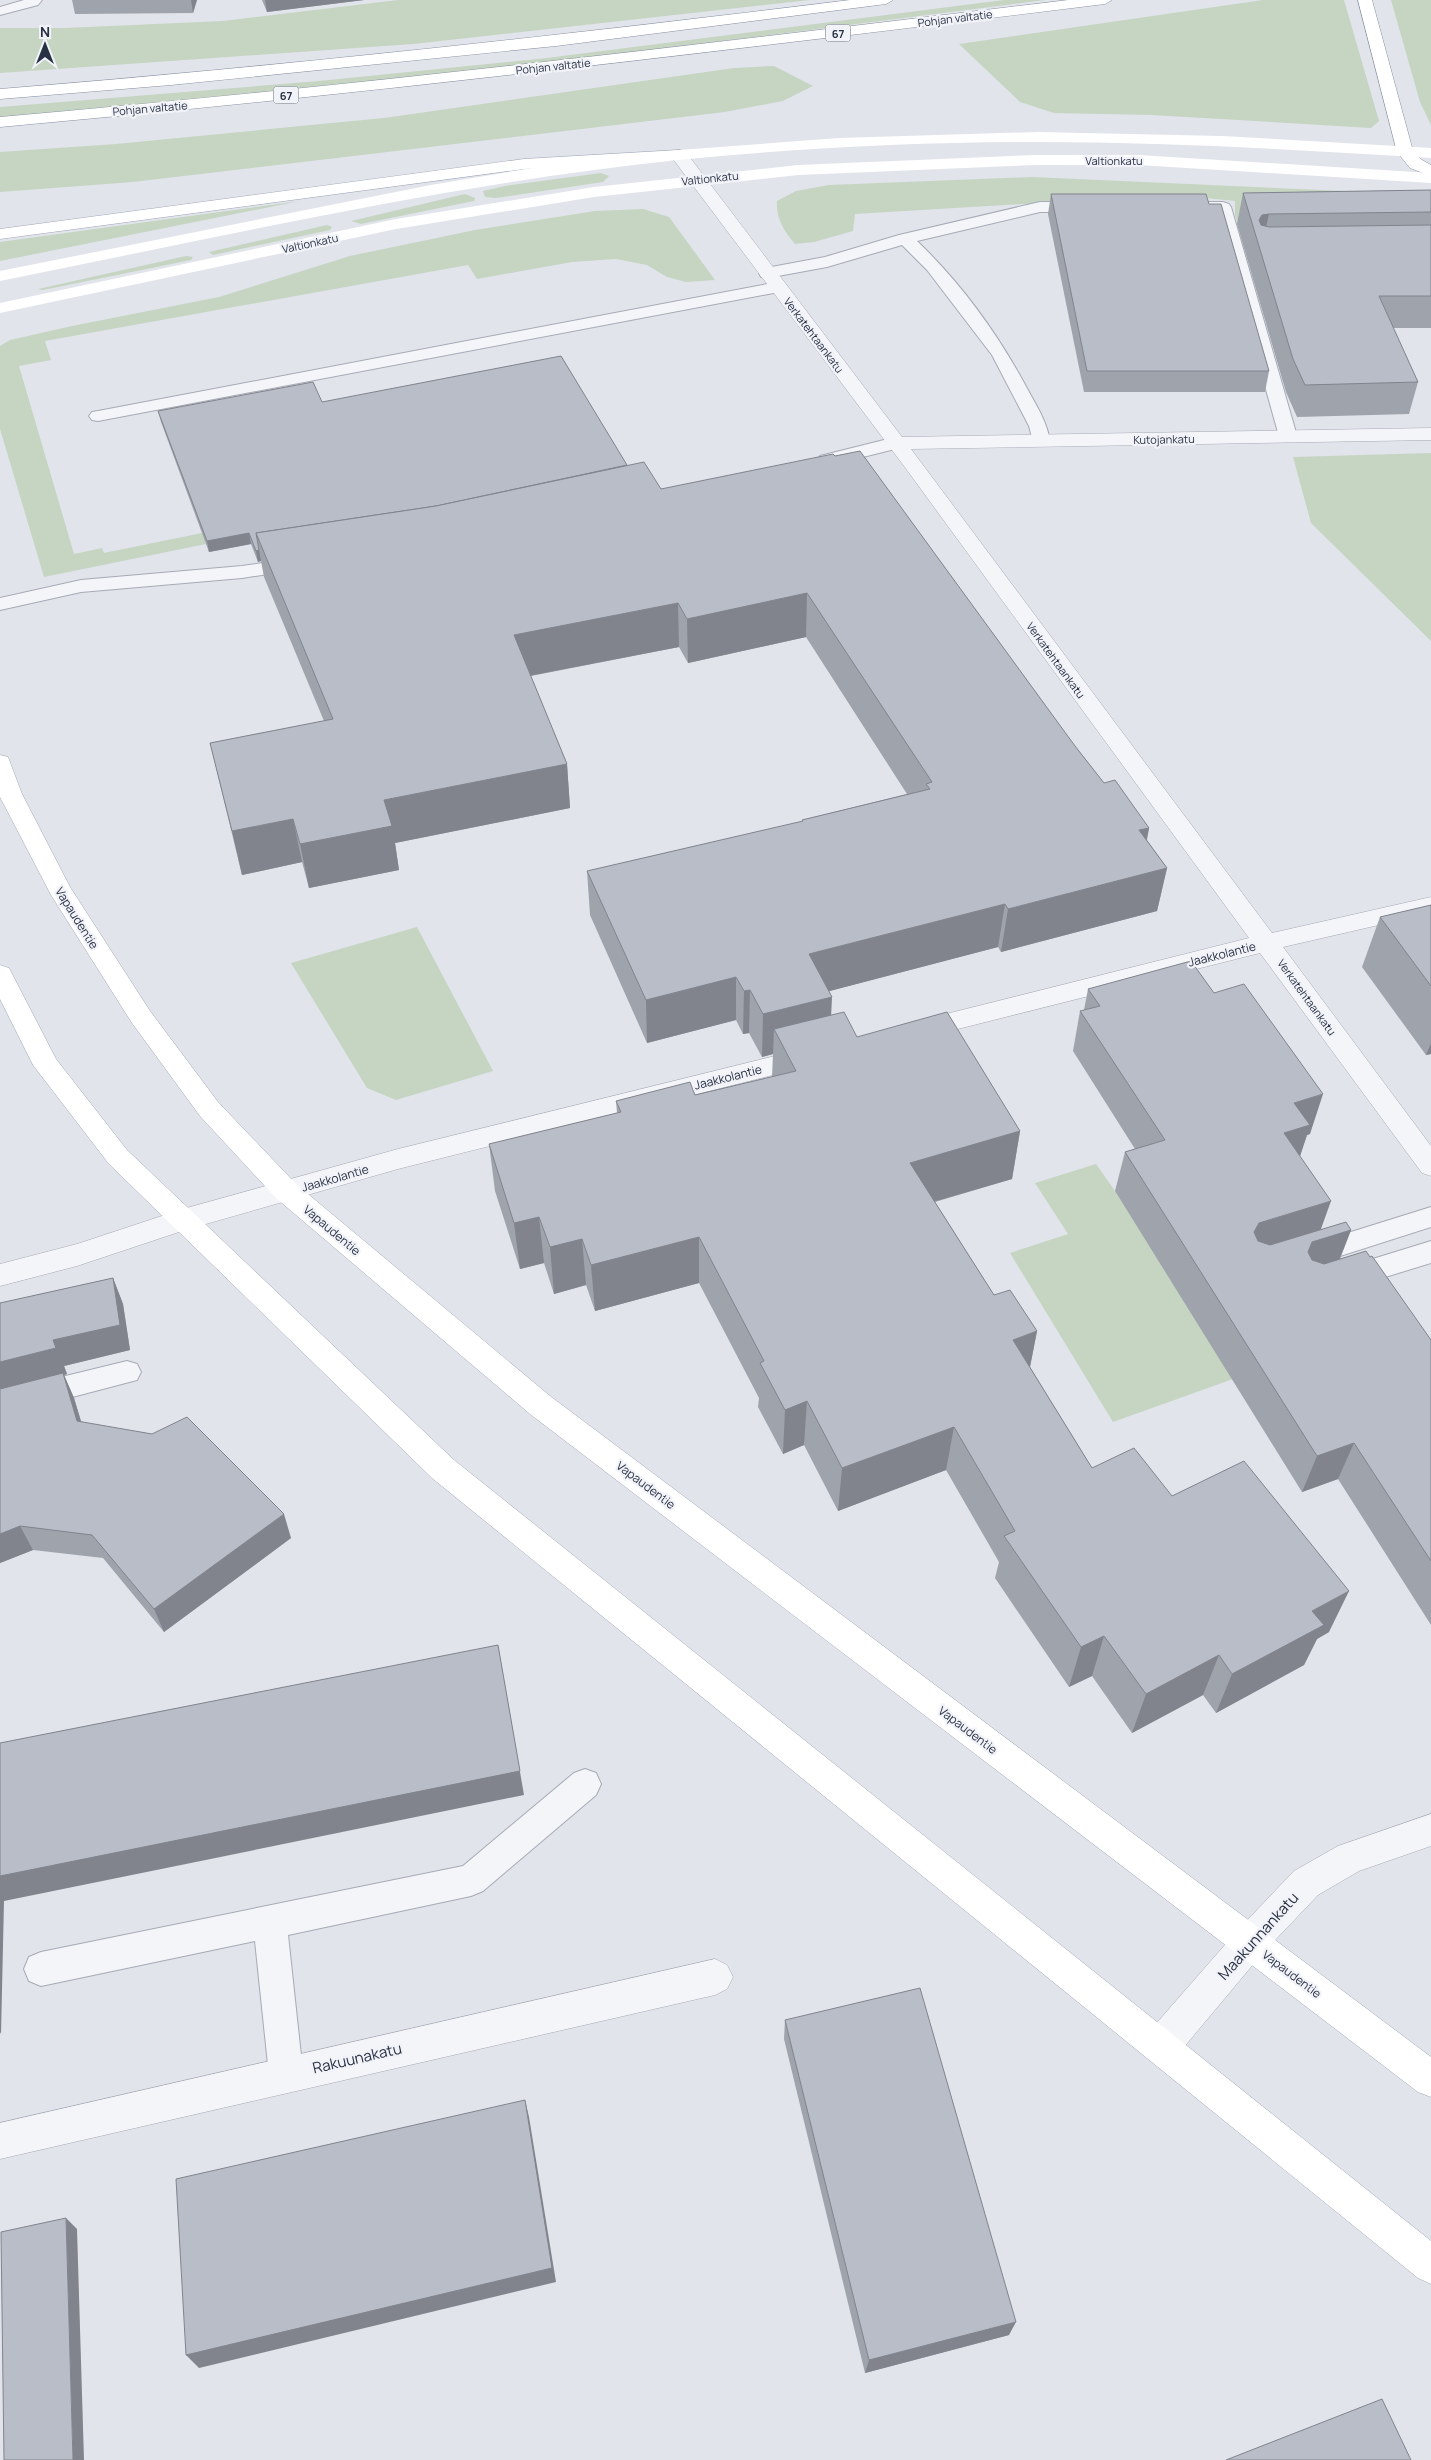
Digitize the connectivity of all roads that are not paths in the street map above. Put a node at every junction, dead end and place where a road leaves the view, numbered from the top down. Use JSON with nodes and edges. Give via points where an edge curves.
{"nodes":[{"id":1,"x":35,"y":0,"type":"edge"},
{"id":2,"x":886,"y":0,"type":"edge"},
{"id":3,"x":1105,"y":0,"type":"edge"},
{"id":4,"x":1365,"y":1,"type":"edge"},
{"id":5,"x":0,"y":11,"type":"edge"},
{"id":6,"x":413,"y":55,"type":"junction"},
{"id":7,"x":571,"y":65,"type":"junction"},
{"id":8,"x":0,"y":79,"type":"edge"},
{"id":9,"x":0,"y":94,"type":"edge"},
{"id":10,"x":346,"y":105,"type":"dead end"},
{"id":11,"x":259,"y":114,"type":"dead end"},
{"id":12,"x":0,"y":122,"type":"edge"},
{"id":13,"x":0,"y":137,"type":"edge"},
{"id":14,"x":1405,"y":152,"type":"junction"},
{"id":15,"x":1431,"y":153,"type":"edge"},
{"id":16,"x":679,"y":155,"type":"junction"},
{"id":17,"x":1431,"y":171,"type":"edge"},
{"id":18,"x":1431,"y":178,"type":"edge"},
{"id":19,"x":697,"y":180,"type":"junction"},
{"id":20,"x":1098,"y":207,"type":"edge"},
{"id":21,"x":1175,"y":207,"type":"edge"},
{"id":22,"x":0,"y":234,"type":"edge"},
{"id":23,"x":906,"y":239,"type":"junction"},
{"id":24,"x":0,"y":276,"type":"edge"},
{"id":25,"x":772,"y":280,"type":"junction"},
{"id":26,"x":0,"y":308,"type":"edge"},
{"id":27,"x":98,"y":416,"type":"dead end"},
{"id":28,"x":1431,"y":434,"type":"edge"},
{"id":29,"x":1288,"y":436,"type":"junction"},
{"id":30,"x":1041,"y":440,"type":"junction"},
{"id":31,"x":896,"y":443,"type":"junction"},
{"id":32,"x":811,"y":463,"type":"edge"},
{"id":33,"x":318,"y":561,"type":"edge"},
{"id":34,"x":0,"y":604,"type":"edge"},
{"id":35,"x":0,"y":762,"type":"edge"},
{"id":36,"x":1431,"y":905,"type":"edge"},
{"id":37,"x":1267,"y":943,"type":"junction"},
{"id":38,"x":0,"y":974,"type":"edge"},
{"id":39,"x":893,"y":1036,"type":"edge"},
{"id":40,"x":834,"y":1050,"type":"edge"},
{"id":41,"x":1431,"y":1166,"type":"edge"},
{"id":42,"x":286,"y":1191,"type":"junction"},
{"id":43,"x":1431,"y":1218,"type":"edge"},
{"id":44,"x":183,"y":1220,"type":"junction"},
{"id":45,"x":1431,"y":1252,"type":"edge"},
{"id":46,"x":1290,"y":1261,"type":"edge"},
{"id":47,"x":0,"y":1275,"type":"edge"},
{"id":48,"x":1327,"y":1284,"type":"edge"},
{"id":49,"x":127,"y":1372,"type":"dead end"},
{"id":50,"x":0,"y":1404,"type":"edge"},
{"id":51,"x":584,"y":1784,"type":"dead end"},
{"id":52,"x":1431,"y":1830,"type":"edge"},
{"id":53,"x":270,"y":1922,"type":"junction"},
{"id":54,"x":1249,"y":1942,"type":"junction"},
{"id":55,"x":41,"y":1969,"type":"dead end"},
{"id":56,"x":715,"y":1977,"type":"dead end"},
{"id":57,"x":1161,"y":2046,"type":"junction"},
{"id":58,"x":286,"y":2074,"type":"junction"},
{"id":59,"x":1431,"y":2079,"type":"edge"},
{"id":60,"x":0,"y":2140,"type":"edge"},
{"id":61,"x":1431,"y":2265,"type":"edge"}],
"edges":[{"from":1,"to":5,"type":"lane"},
{"from":2,"to":6,"type":"main road","name":"Pohjan valtatie","number":"67","via":[[556,41]]},
{"from":3,"to":7,"type":"main road","name":"Pohjan valtatie","number":"67"},
{"from":4,"to":14,"type":"main road"},
{"from":6,"to":8,"type":"main road"},
{"from":6,"to":9,"type":"main road","name":"Pohjan valtatie","number":"67"},
{"from":7,"to":10,"type":"main road"},
{"from":7,"to":12,"type":"main road","name":"Pohjan valtatie","number":"67"},
{"from":11,"to":13,"type":"main road"},
{"from":14,"to":15,"type":"main road","name":"Valtionkatu"},
{"from":14,"to":16,"type":"main road","name":"Valtionkatu","via":[[1222,141],[1038,137],[839,143]]},
{"from":14,"to":17,"type":"main road","via":[[1416,164]]},
{"from":16,"to":19,"type":"street","name":"Verkatehtaankatu"},
{"from":16,"to":22,"type":"main road","via":[[524,164]]},
{"from":16,"to":24,"type":"main road","name":"Valtionkatu","via":[[532,173],[431,190]]},
{"from":18,"to":19,"type":"main road","name":"Valtionkatu","via":[[1110,160],[1025,160],[798,170]]},
{"from":19,"to":25,"type":"street","name":"Verkatehtaankatu"},
{"from":19,"to":26,"type":"main road","name":"Valtionkatu","via":[[594,192],[396,224]]},
{"from":20,"to":23,"type":"lane","via":[[1040,207]]},
{"from":21,"to":29,"type":"lane","via":[[1223,207]]},
{"from":23,"to":25,"type":"lane"},
{"from":23,"to":30,"type":"lane","via":[[933,266],[1000,354],[1038,426]]},
{"from":25,"to":27,"type":"lane"},
{"from":25,"to":31,"type":"street","name":"Verkatehtaankatu"},
{"from":28,"to":29,"type":"street","name":"Kutojankatu"},
{"from":29,"to":30,"type":"street","name":"Kutojankatu"},
{"from":30,"to":31,"type":"street","name":"Kutojankatu"},
{"from":31,"to":32,"type":"lane"},
{"from":31,"to":37,"type":"street","name":"Verkatehtaankatu"},
{"from":33,"to":34,"type":"lane","via":[[242,572],[81,586]]},
{"from":35,"to":42,"type":"main road","name":"Vapaudentie","via":[[10,794],[59,889],[140,1017],[210,1109]]},
{"from":36,"to":37,"type":"street","name":"Jaakkolantie"},
{"from":37,"to":39,"type":"street","name":"Jaakkolantie"},
{"from":37,"to":41,"type":"street","name":"Verkatehtaankatu"},
{"from":38,"to":44,"type":"main road","via":[[46,1065],[118,1157]]},
{"from":40,"to":42,"type":"street","name":"Jaakkolantie","via":[[398,1159]]},
{"from":42,"to":44,"type":"street","name":"Jaakkolantie"},
{"from":42,"to":54,"type":"main road","name":"Vapaudentie","via":[[540,1405]]},
{"from":43,"to":46,"type":"lane"},
{"from":44,"to":47,"type":"street","name":"Jaakkolantie","via":[[77,1255]]},
{"from":44,"to":57,"type":"main road","via":[[443,1470]]},
{"from":45,"to":48,"type":"lane"},
{"from":49,"to":50,"type":"lane"},
{"from":51,"to":53,"type":"lane","via":[[471,1880]]},
{"from":52,"to":54,"type":"street","name":"Maakunnankatu","via":[[1350,1858],[1306,1883]]},
{"from":53,"to":55,"type":"lane"},
{"from":53,"to":58,"type":"lane"},
{"from":54,"to":57,"type":"street","name":"Maakunnankatu"},
{"from":54,"to":59,"type":"main road","name":"Vapaudentie"},
{"from":56,"to":58,"type":"street","name":"Rakuunakatu"},
{"from":57,"to":61,"type":"main road"},
{"from":58,"to":60,"type":"street","name":"Rakuunakatu"}]}
